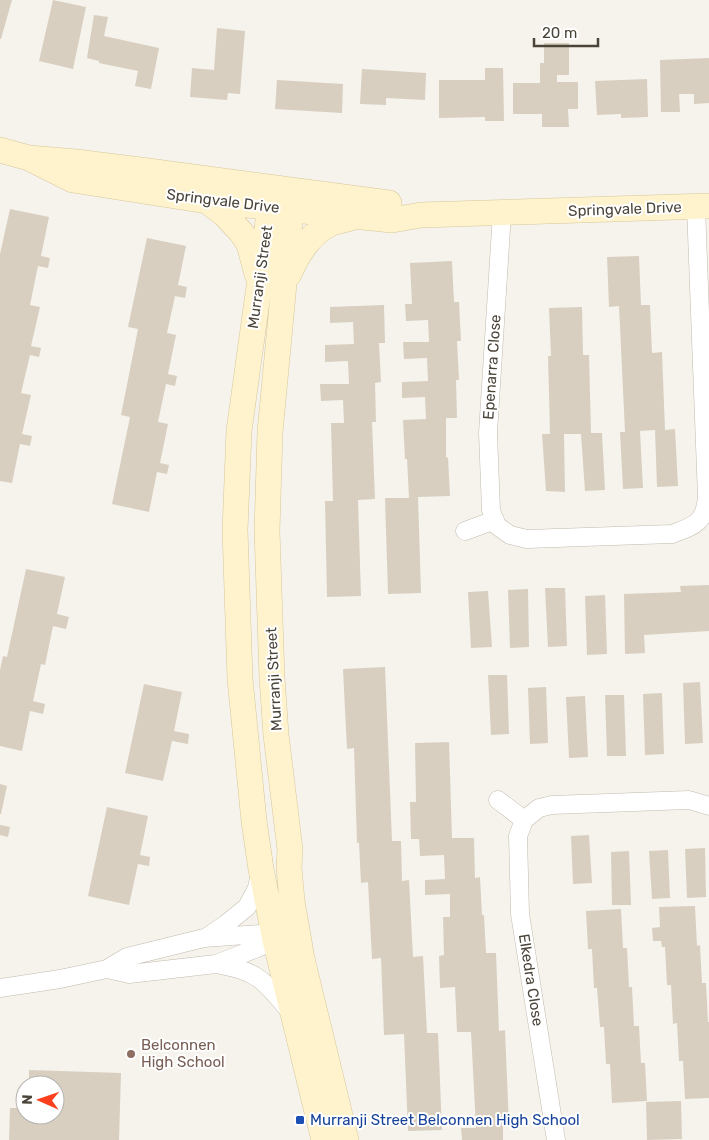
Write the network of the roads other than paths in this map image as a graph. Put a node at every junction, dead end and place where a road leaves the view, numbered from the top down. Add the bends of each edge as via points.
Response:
1 (0, 150) edge
2 (30, 158) junction
3 (207, 201) junction
4 (281, 202) junction
5 (703, 207) edge
6 (502, 212) junction
7 (421, 215) junction
8 (356, 217) junction
9 (259, 284) junction
10 (284, 285) junction
11 (707, 514) edge
12 (494, 520) junction
13 (465, 531) dead end
14 (498, 800) dead end
15 (709, 806) edge
16 (524, 820) junction
17 (261, 870) junction
18 (292, 901) junction
19 (204, 938) junction
20 (275, 940) junction
21 (302, 959) junction
22 (216, 964) junction
23 (107, 969) junction
24 (0, 988) edge
25 (293, 1015) junction
26 (324, 1140) edge
27 (346, 1140) edge
28 (556, 1140) edge

1 - 2 street, Springvale Drive
2 - 3 street, Springvale Drive via 73,180
2 - 4 street, Springvale Drive via 121,168
3 - 4 street, Springvale Drive
3 - 9 street via 224,214 249,244
4 - 7 street, Springvale Drive via 392,204
4 - 8 street, Springvale Drive
4 - 9 street, Murranji Street
4 - 10 street, Murranji Street
5 - 6 street, Springvale Drive
5 - 11 street
6 - 7 street, Springvale Drive
6 - 12 street, Epenarra Close via 488,433
7 - 8 street, Springvale Drive via 392,220
8 - 10 street via 331,224 314,235 294,262
9 - 17 street, Murranji Street via 239,431 235,530 240,679
10 - 18 street, Murranji Street via 270,432 267,531 272,678 290,849
11 - 12 street via 691,527 672,534 527,540 510,535
12 - 13 street
14 - 16 street
15 - 16 street via 690,800 552,805 539,808
16 - 28 street, Elkedra Close via 518,836 520,914
17 - 19 street via 257,888 247,907
17 - 20 street, Murranji Street
18 - 20 street via 287,920
18 - 21 street, Murranji Street
19 - 20 street via 261,934
19 - 23 street via 127,957
20 - 21 street
20 - 22 street
20 - 25 street, Murranji Street
21 - 27 street, Murranji Street
22 - 23 street via 129,974
22 - 25 street via 238,968 258,978
23 - 24 street
25 - 26 street, Murranji Street

